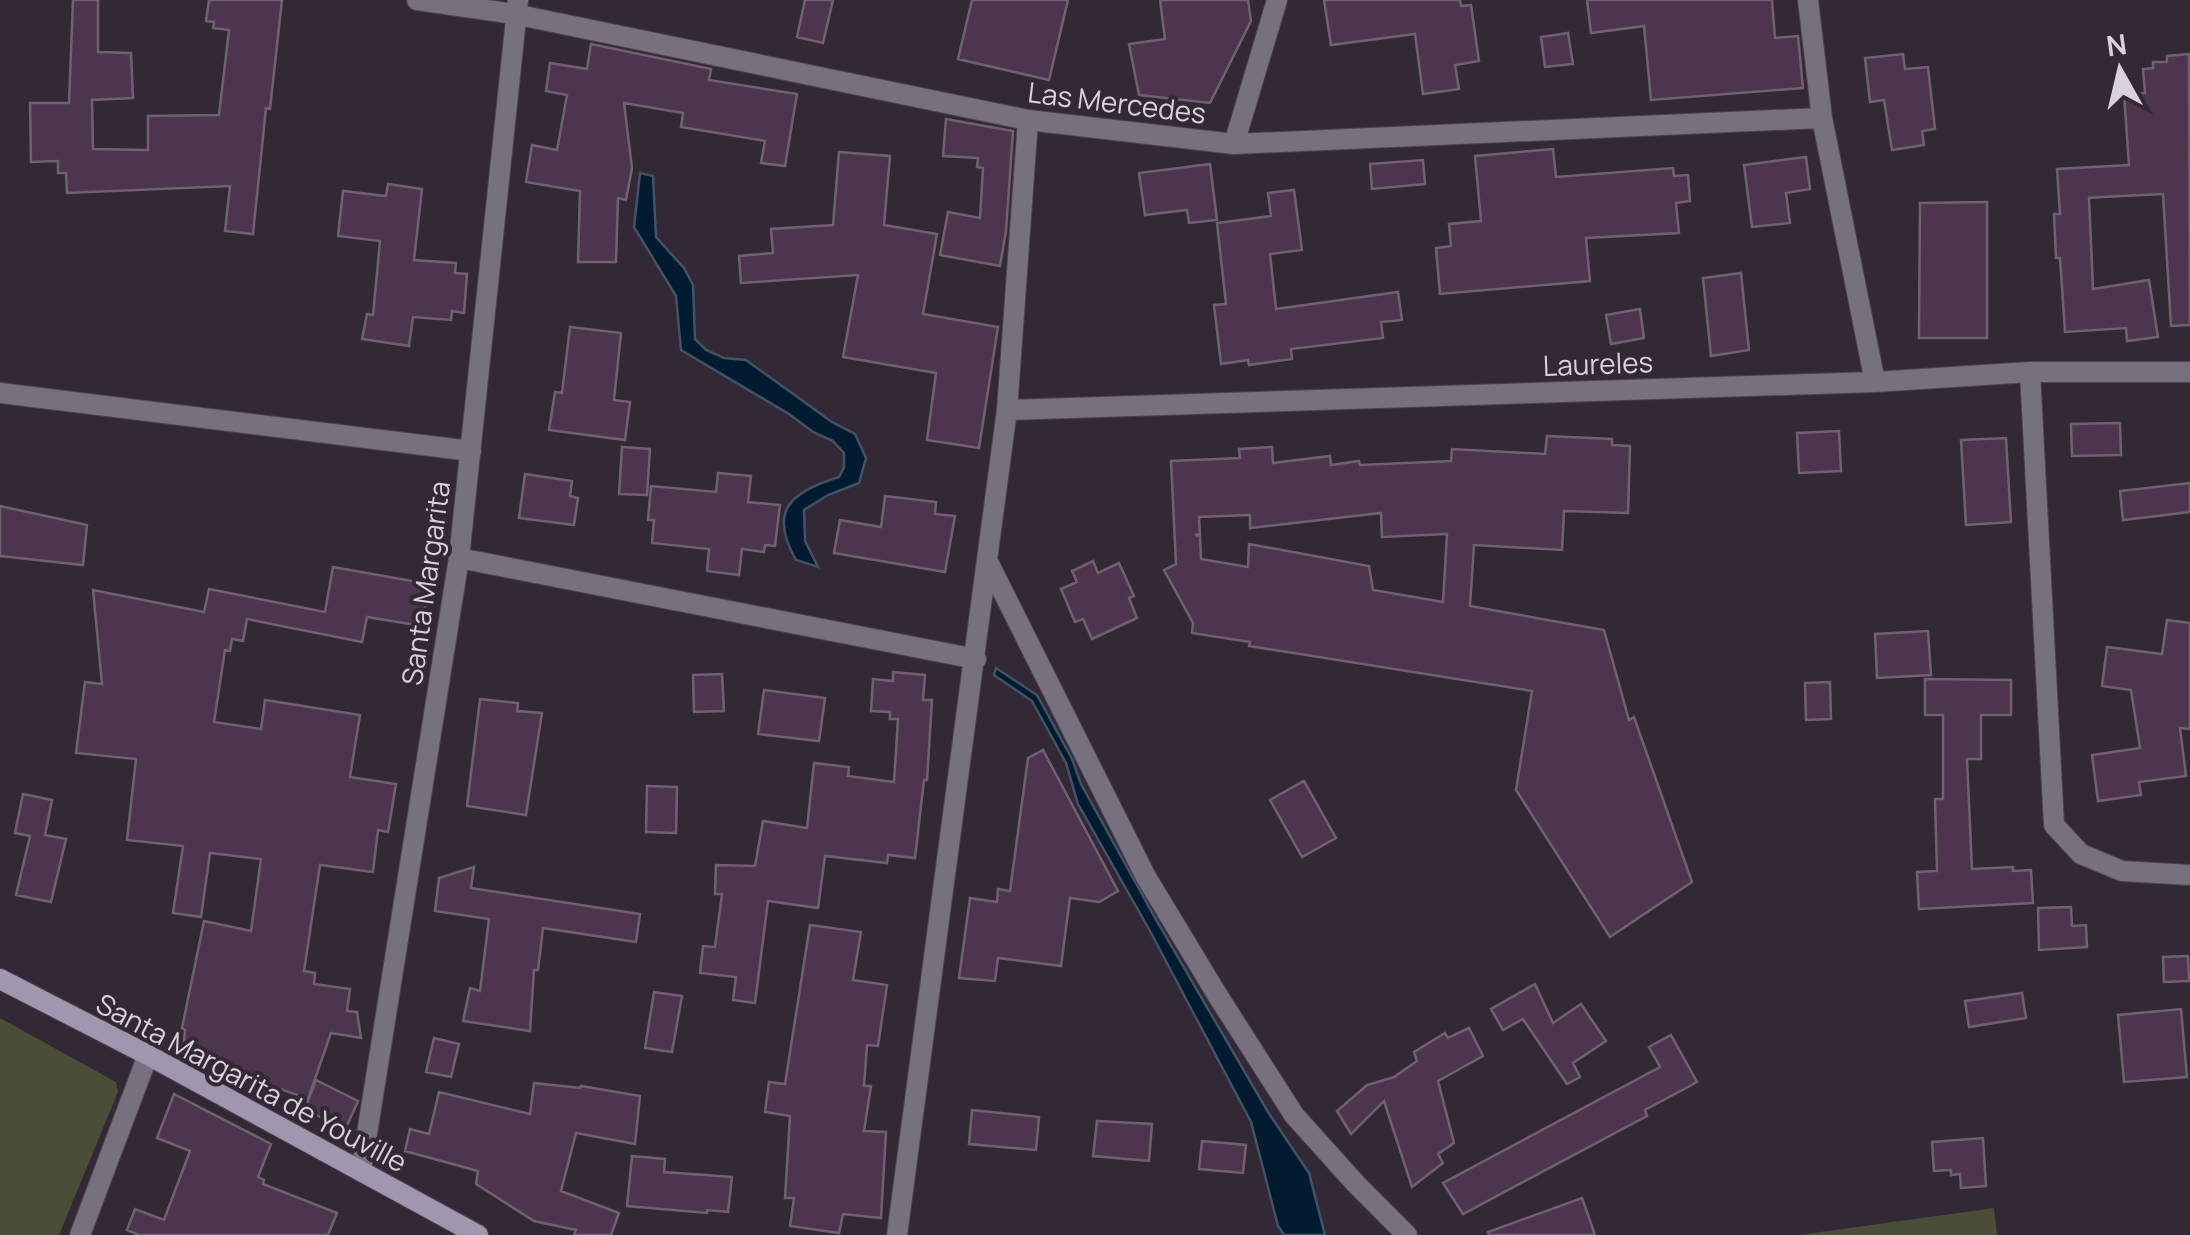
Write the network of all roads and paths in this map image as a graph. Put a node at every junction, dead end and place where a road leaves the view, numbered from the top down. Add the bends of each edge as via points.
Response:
1 (416, 0) edge
2 (1277, 0) edge
3 (1808, 0) edge
4 (516, 7) edge
5 (1822, 118) junction
6 (1028, 120) junction
7 (1234, 144) junction
8 (2030, 372) junction
9 (2190, 372) edge
10 (1875, 382) junction
11 (0, 393) edge
12 (1008, 410) junction
13 (472, 450) junction
14 (459, 558) junction
15 (988, 562) junction
16 (976, 660) junction
17 (2190, 876) edge
18 (0, 979) edge
19 (148, 1055) junction
20 (361, 1171) junction
21 (80, 1235) edge
22 (478, 1235) edge
23 (896, 1235) edge
24 (1407, 1235) edge

1 - 4 street, Las Mercedes
2 - 7 street
3 - 5 street
4 - 6 street, Las Mercedes
4 - 13 street, Santa Margarita
5 - 7 street, Las Mercedes
5 - 10 street
6 - 7 street, Las Mercedes
6 - 12 street
8 - 9 street, Laureles
8 - 10 street, Laureles
8 - 17 street via 2054,825 2082,854 2122,872
10 - 12 street, Laureles
11 - 13 street
12 - 15 street
13 - 14 street, Santa Margarita
14 - 16 street
14 - 20 street, Santa Margarita
15 - 16 street
15 - 24 street via 1146,876 1218,996 1294,1115
16 - 23 street
18 - 19 main road, Santa Margarita de Youville
19 - 20 main road, Santa Margarita de Youville
19 - 21 street
20 - 22 main road, Santa Margarita de Youville

